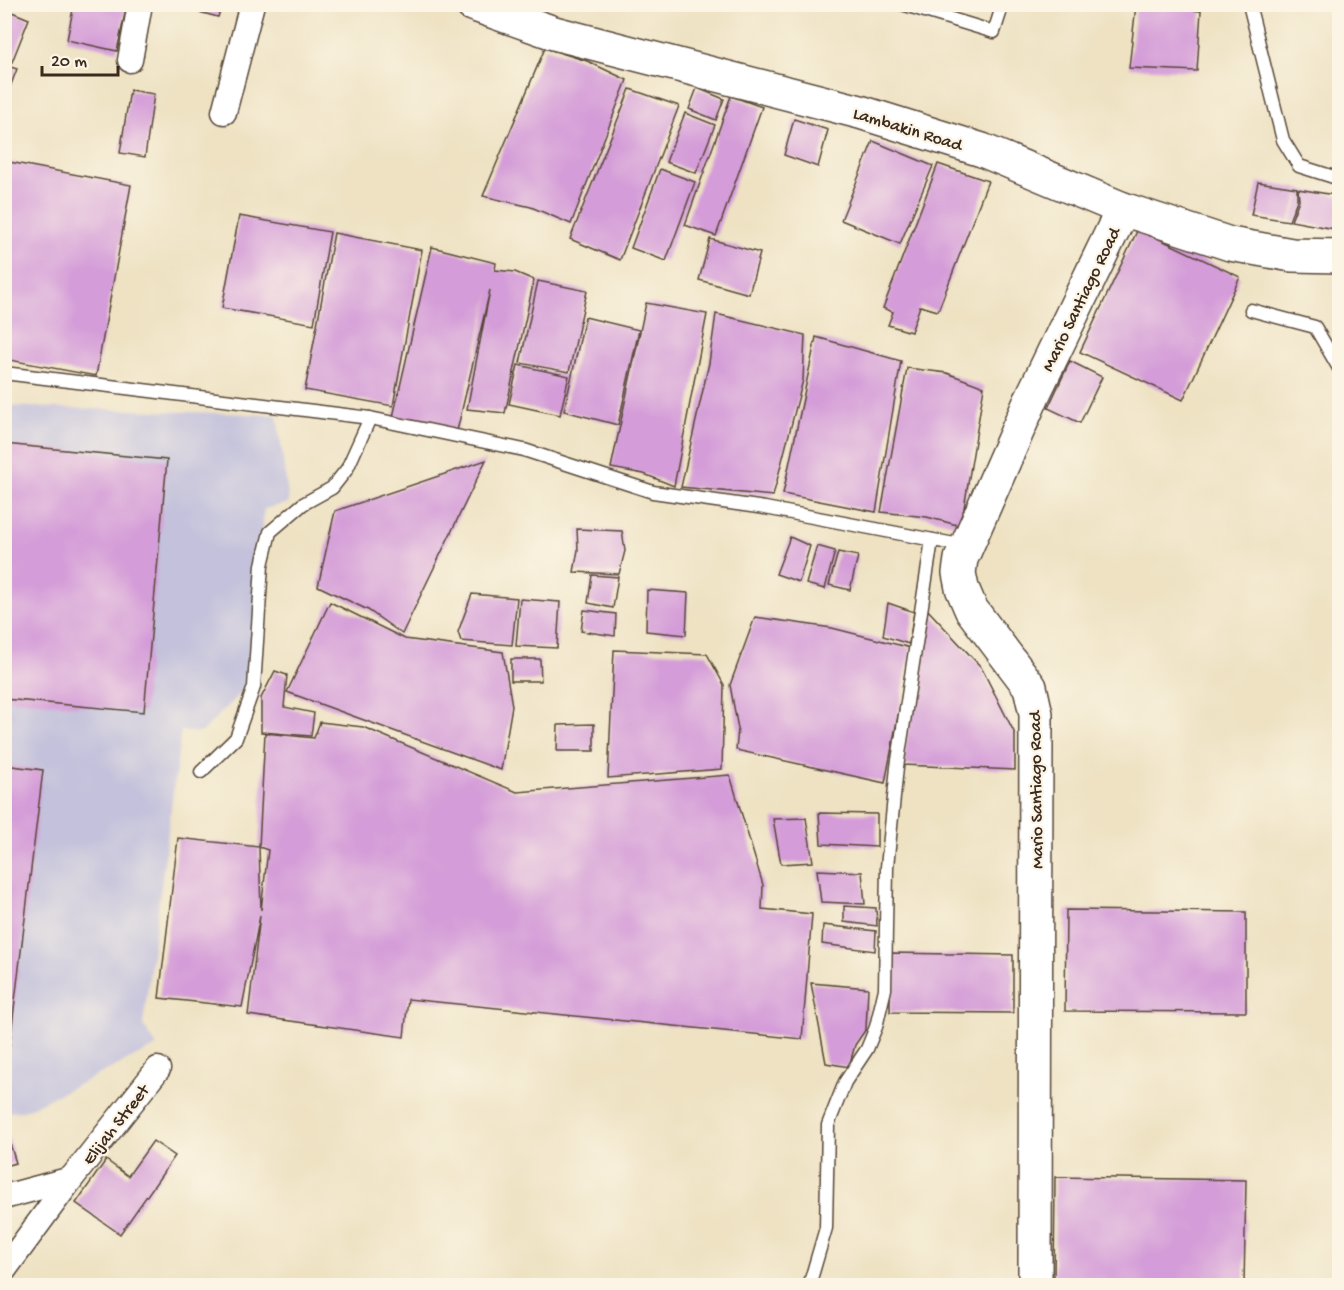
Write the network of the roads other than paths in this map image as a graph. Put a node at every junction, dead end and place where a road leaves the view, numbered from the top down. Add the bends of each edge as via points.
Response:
1 (140, 4) edge
2 (252, 4) edge
3 (472, 4) edge
4 (902, 4) edge
5 (1003, 4) edge
6 (1249, 4) edge
7 (130, 60) dead end
8 (224, 112) dead end
9 (1340, 179) edge
10 (1123, 209) junction
11 (1340, 256) edge
12 (1251, 310) dead end
13 (1340, 370) edge
14 (4, 373) edge
15 (370, 418) junction
16 (932, 540) junction
17 (966, 546) junction
18 (201, 771) dead end
19 (158, 1069) dead end
20 (71, 1179) junction
21 (4, 1197) edge
22 (4, 1270) edge
23 (809, 1286) edge
24 (1035, 1286) edge

1 - 7 street
2 - 8 street
3 - 10 street, Lambakin Road via 554,33 860,112 982,150
4 - 5 lane via 994,33
6 - 9 lane via 1283,140 1299,166
10 - 11 street, Lambakin Road via 1264,252
10 - 17 street, Mario Santiago Road
12 - 13 lane via 1314,327
14 - 15 lane
15 - 16 lane via 524,450 653,492 765,508
15 - 18 lane via 347,470 332,488 303,504 270,532 262,565 254,687 236,738
16 - 17 lane
16 - 23 lane via 897,767 887,867 885,988 867,1049 845,1082 828,1125 826,1228
17 - 24 street, Mario Santiago Road via 959,573 962,588 971,609 1030,687 1036,714
19 - 20 street, Elijah Street
20 - 21 street, Elijah Street
20 - 22 street, Elijah Street

